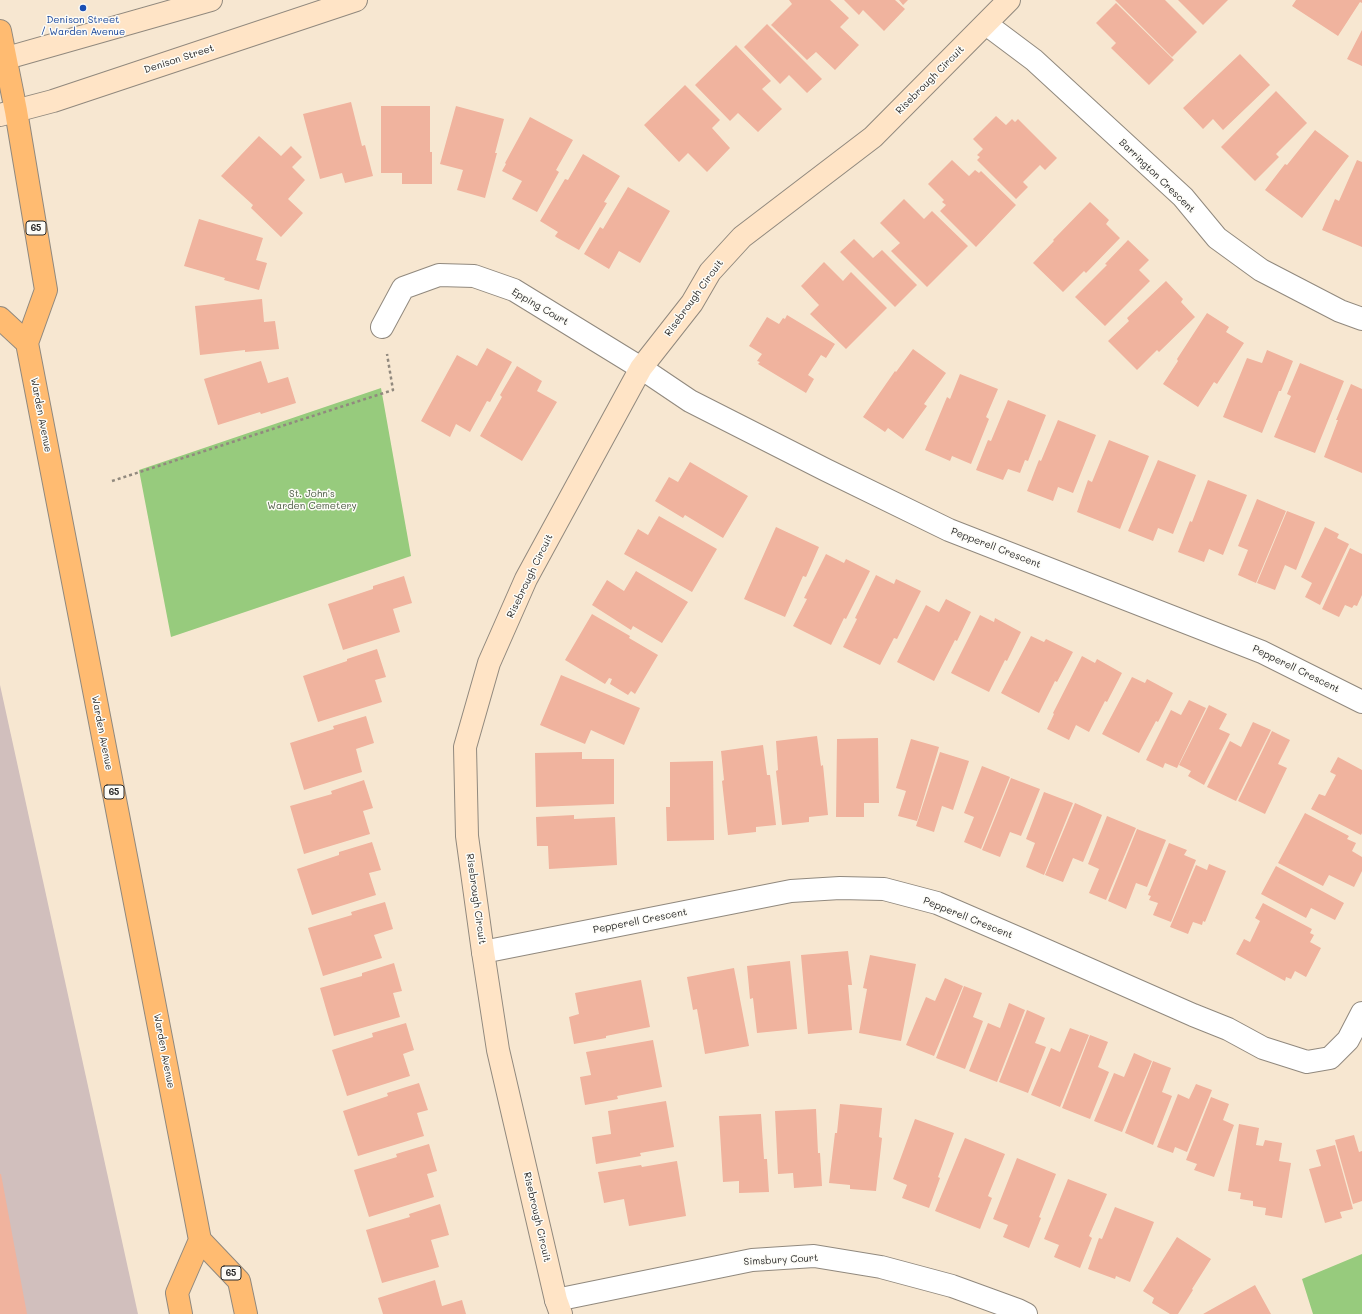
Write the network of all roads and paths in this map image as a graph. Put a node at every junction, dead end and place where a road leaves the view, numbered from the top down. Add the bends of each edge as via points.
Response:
1 (211, 0) edge
2 (356, 0) edge
3 (1009, 0) edge
4 (986, 24) junction
5 (0, 31) edge
6 (2, 60) edge
7 (8, 113) edge
8 (0, 318) edge
9 (1362, 319) edge
10 (382, 327) joint
11 (27, 343) junction
12 (642, 368) junction
13 (112, 482) dead end
14 (1362, 702) edge
15 (483, 952) junction
16 (1362, 1014) edge
17 (200, 1240) junction
18 (558, 1307) edge
19 (181, 1314) edge
20 (246, 1314) edge
21 (1026, 1314) edge

1 - 6 street
2 - 7 street, Denison Street via 53,101
3 - 4 street, Risebrough Circuit
4 - 9 street, Barrington Crescent via 1034,60 1177,192 1217,238 1261,270 1340,311
4 - 12 street, Risebrough Circuit via 873,137 742,237 710,272 692,303
5 - 6 main road, 65
6 - 7 main road, 65
7 - 11 main road, 65 via 46,290
8 - 11 main road
10 - 12 street, Epping Court via 403,288 439,275 474,276 514,290
10 - 13 path via 393,390
11 - 17 main road, Warden Avenue / 65
12 - 14 street, Pepperell Crescent via 690,400 949,530 1262,652
12 - 15 street, Risebrough Circuit via 526,579 489,663 464,747 467,836
15 - 16 street, Pepperell Crescent via 791,891 884,889 937,903 1228,1029 1263,1048 1307,1062 1330,1058 1348,1040
15 - 18 street, Risebrough Circuit via 498,1050
17 - 19 main road via 177,1293
17 - 20 main road, 65 via 239,1281
18 - 21 street, Simsbury Court via 752,1260 814,1256 881,1266 952,1286

